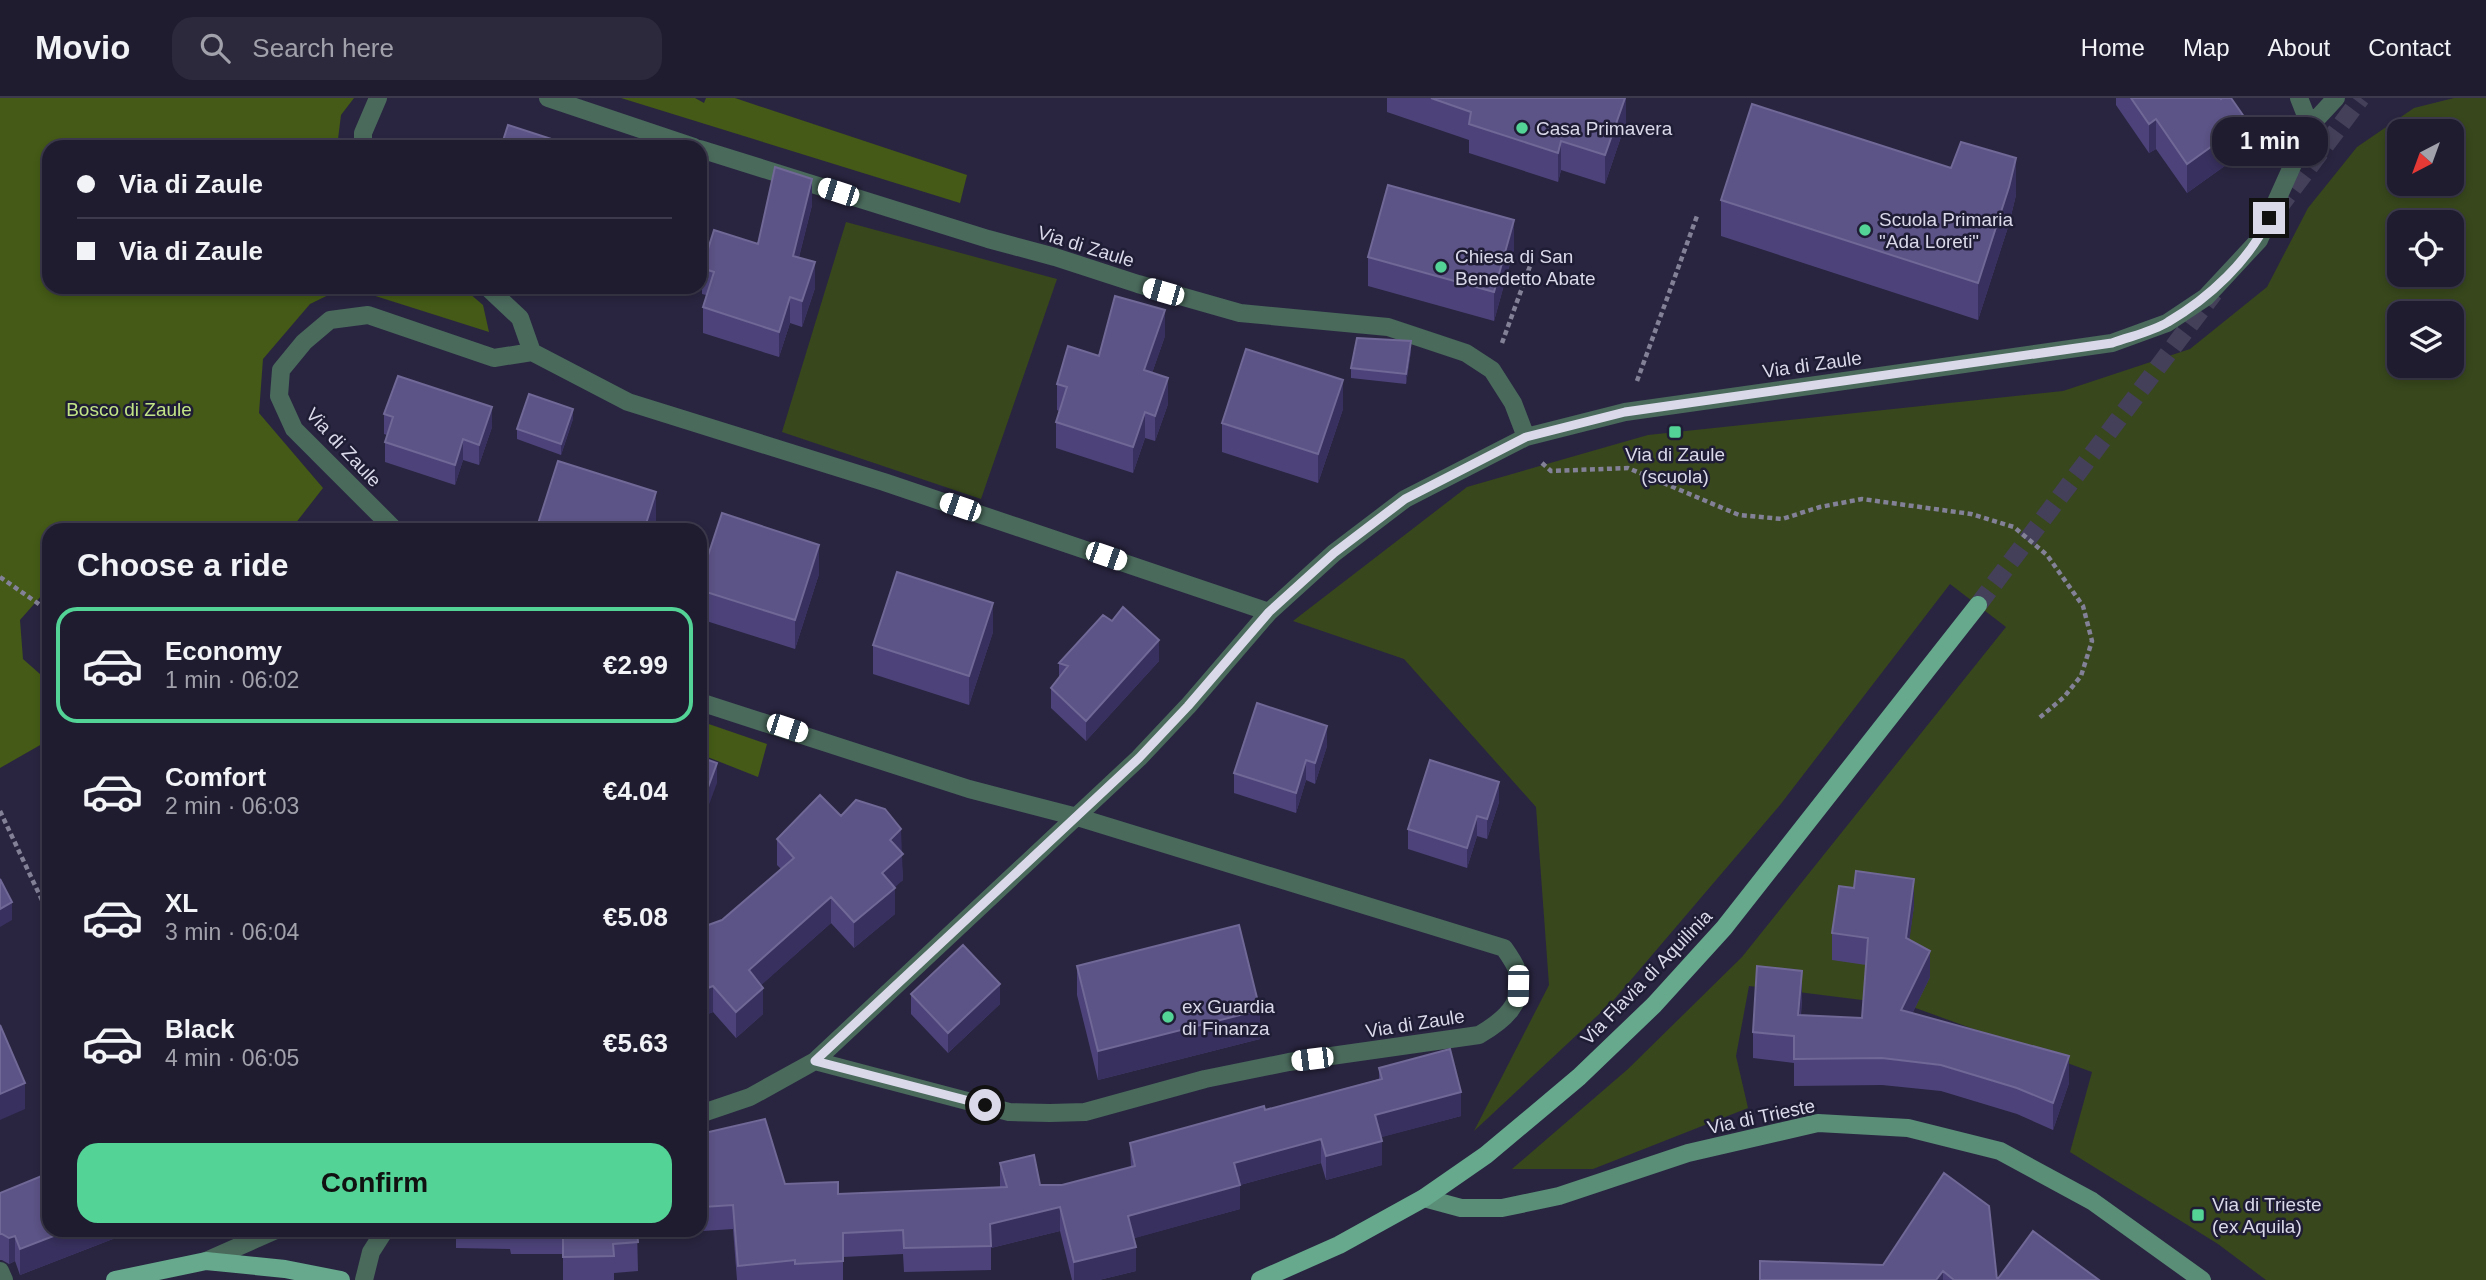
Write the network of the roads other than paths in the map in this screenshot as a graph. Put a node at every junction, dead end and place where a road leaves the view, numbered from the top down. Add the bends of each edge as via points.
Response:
1 (378, 98) edge
2 (548, 98) edge
3 (2299, 98) edge
4 (2336, 98) edge
5 (2310, 126) junction
6 (363, 140) edge
7 (673, 140) edge
8 (707, 151) edge
9 (494, 294) edge
10 (532, 352) junction
11 (1526, 437) junction
12 (388, 523) edge
13 (1978, 605) tunnel mouth
14 (1269, 612) junction
15 (707, 704) edge
16 (1077, 817) junction
17 (815, 1061) junction
18 (707, 1112) edge
19 (1424, 1198) junction
20 (260, 1237) edge
21 (381, 1237) edge
22 (206, 1261) junction
23 (0, 1271) edge
24 (4, 1280) edge
25 (115, 1280) edge
26 (341, 1280) edge
27 (364, 1280) edge
28 (1260, 1280) edge
29 (2202, 1280) edge

1 - 6 street
2 - 7 street
3 - 5 street
4 - 5 street, Via di Zaule
5 - 11 street, Via di Zaule via 2259,240 2206,297 2166,323 2112,343 1625,412
8 - 11 street, Via di Zaule via 1240,313 1388,327 1466,353 1492,370 1513,403
9 - 10 street via 520,318
10 - 12 street, Via di Zaule via 494,358 368,315 330,320 304,342 281,370 279,396 294,429
10 - 14 street via 628,402 897,486
11 - 14 street, Via di Zaule via 1405,499 1334,553
13 - 19 main road, Via Flavia di Aquilinia via 1724,928 1654,1005 1579,1077 1486,1155
14 - 16 street, Via di Zaule via 1188,706
15 - 16 street, Via di Zaule via 969,789
16 - 17 street, Via di Zaule
16 - 17 street, Via di Zaule via 1504,948 1518,972 1518,1000 1501,1023 1479,1035 1289,1062 1085,1112 1009,1112
17 - 18 street, Via di Zaule via 750,1097
19 - 28 main road, Via Flavia di Aquilinia via 1339,1245
19 - 29 street, Via di Trieste via 1461,1208 1530,1204 1688,1153 1818,1123 1908,1128 2000,1151 2092,1201
20 - 22 street
21 - 27 street via 371,1252
22 - 25 main road
22 - 26 main road
23 - 24 street

